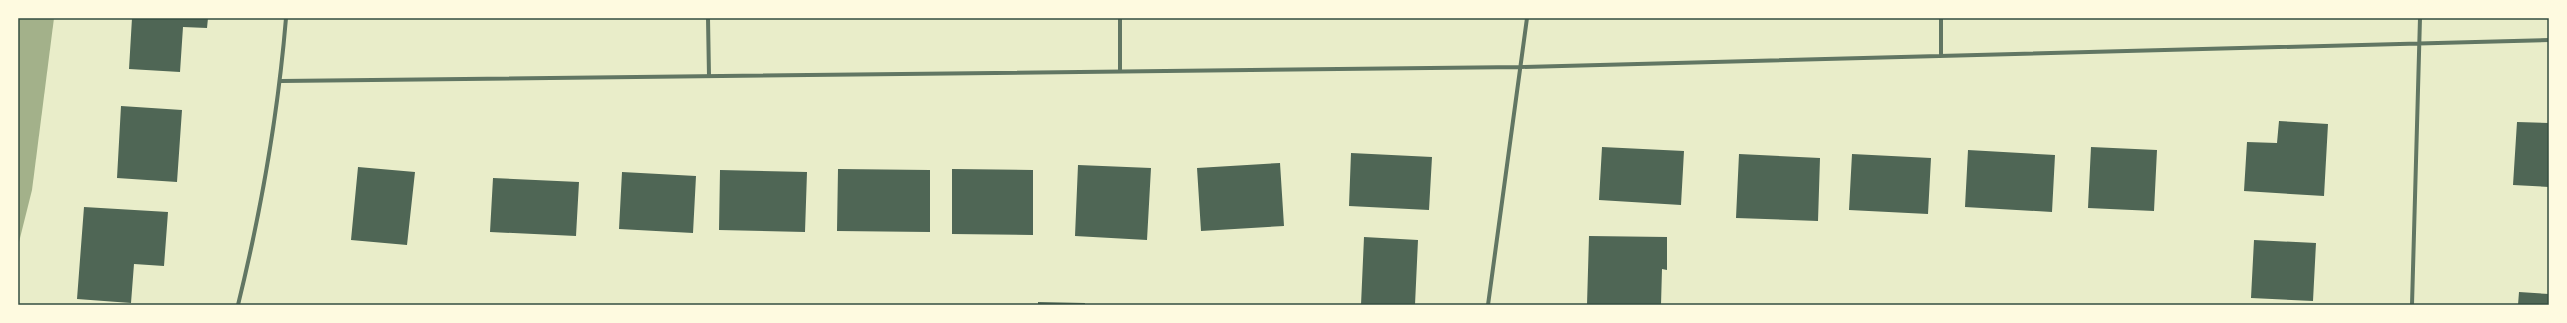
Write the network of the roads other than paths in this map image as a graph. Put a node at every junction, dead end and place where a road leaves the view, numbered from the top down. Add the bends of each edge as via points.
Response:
1 (286, 18) edge
2 (708, 18) edge
3 (1120, 18) edge
4 (1527, 18) edge
5 (1941, 18) edge
6 (2420, 18) edge
7 (2549, 40) edge
8 (2418, 43) junction
9 (1942, 56) junction
10 (1521, 66) junction
11 (1120, 71) junction
12 (709, 76) junction
13 (281, 81) junction
14 (238, 305) edge
15 (1488, 305) edge
16 (2412, 305) edge

1 - 13 street
2 - 12 street
3 - 11 street
4 - 10 street
5 - 9 street
6 - 8 street
7 - 8 street
8 - 9 street
8 - 16 street
9 - 10 street
10 - 11 street
10 - 15 street
11 - 12 street
12 - 13 street
13 - 14 street via 249,259

